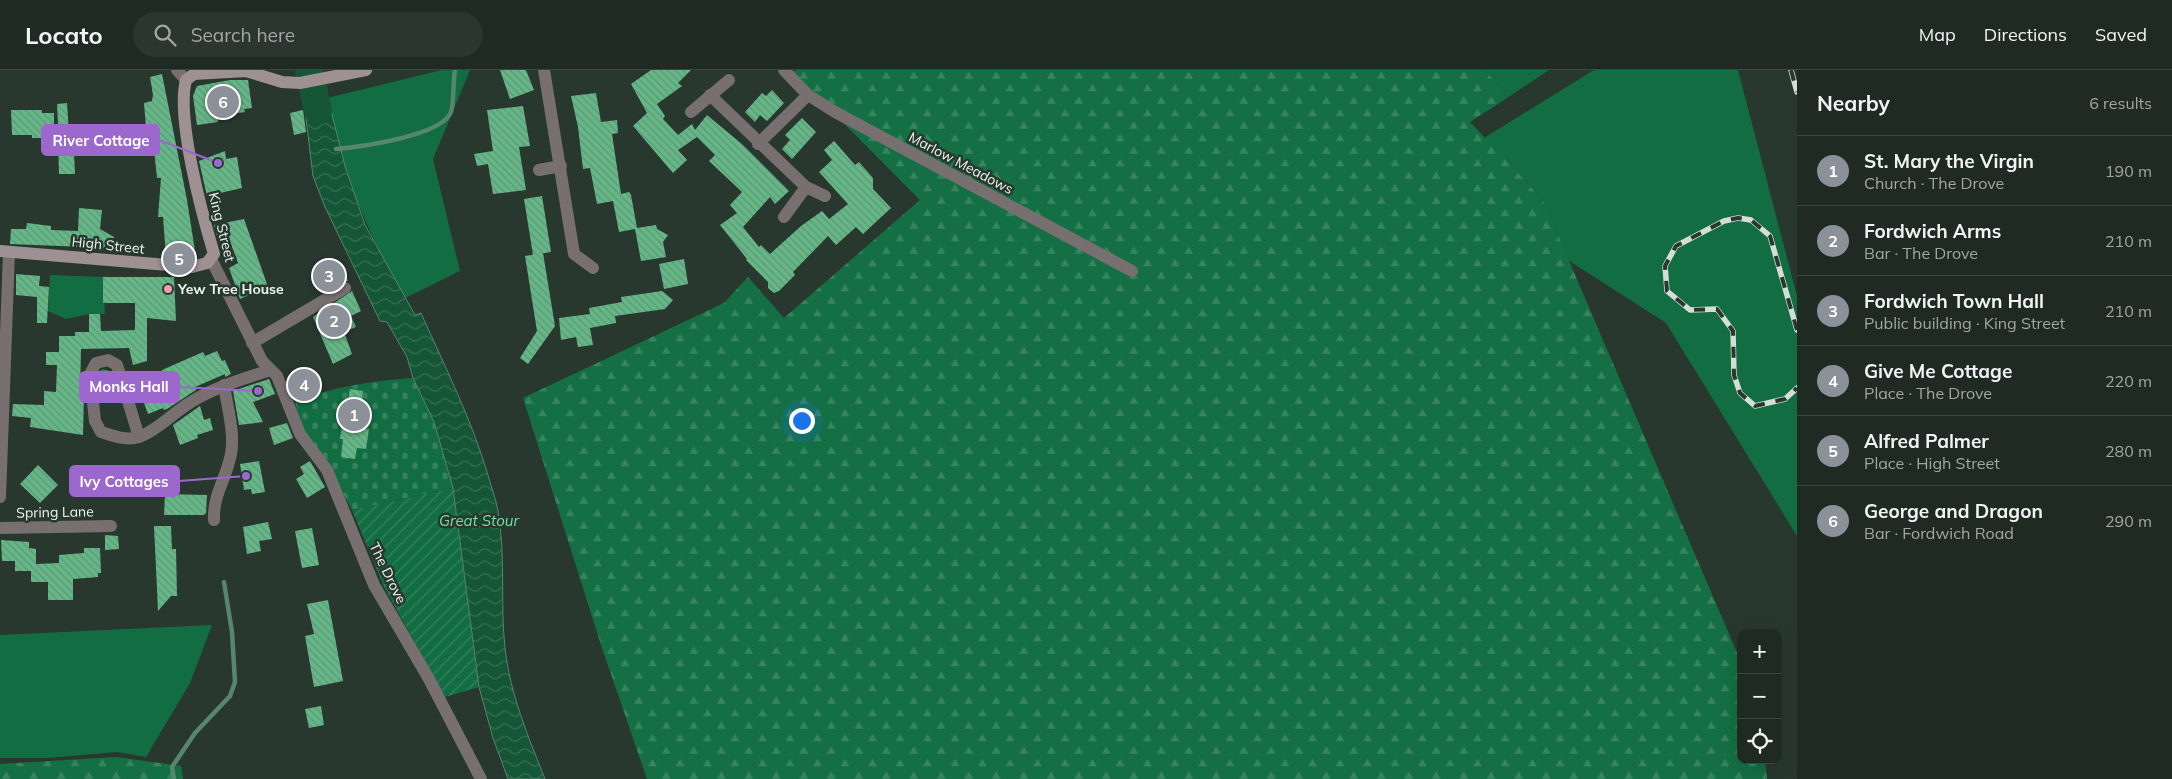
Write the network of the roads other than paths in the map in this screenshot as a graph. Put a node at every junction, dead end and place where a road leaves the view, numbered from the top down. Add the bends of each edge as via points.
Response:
1 (177, 70) edge
2 (366, 70) edge
3 (544, 70) edge
4 (784, 70) edge
5 (186, 80) junction
6 (728, 80) dead end
7 (710, 95) junction
8 (808, 95) junction
9 (691, 112) dead end
10 (758, 144) junction
11 (561, 166) junction
12 (539, 170) dead end
13 (806, 187) junction
14 (825, 196) dead end
15 (784, 217) dead end
16 (4, 252) edge
17 (211, 259) junction
18 (593, 268) dead end
19 (1132, 271) dead end
20 (345, 288) dead end
21 (252, 342) junction
22 (274, 373) junction
23 (224, 385) junction
24 (139, 437) junction
25 (0, 497) edge
26 (214, 520) dead end
27 (111, 526) dead end
28 (0, 528) edge
29 (481, 779) edge

1 - 5 street
2 - 5 street via 300,83 282,82 246,71 194,74
3 - 11 street
4 - 8 street, Marlow Meadows
5 - 17 street, King Street via 183,92 187,131 201,212 214,254
6 - 7 street
7 - 9 street
7 - 10 street
8 - 10 street
8 - 19 street, Marlow Meadows via 834,112
10 - 13 street
11 - 12 street
11 - 18 street via 574,254
13 - 14 street
13 - 15 street
16 - 17 street, High Street via 192,267
16 - 25 street, Spring Lane
17 - 21 street, King Street
20 - 21 street
21 - 22 street, King Street via 262,361
22 - 23 street
22 - 29 street, The Drove via 300,434 327,470 374,585 429,679
23 - 24 street via 190,402
23 - 26 street via 232,448 213,503
24 - 24 street via 121,439 102,432 95,421 90,374 96,364 108,360 117,365
27 - 28 street, Spring Lane

